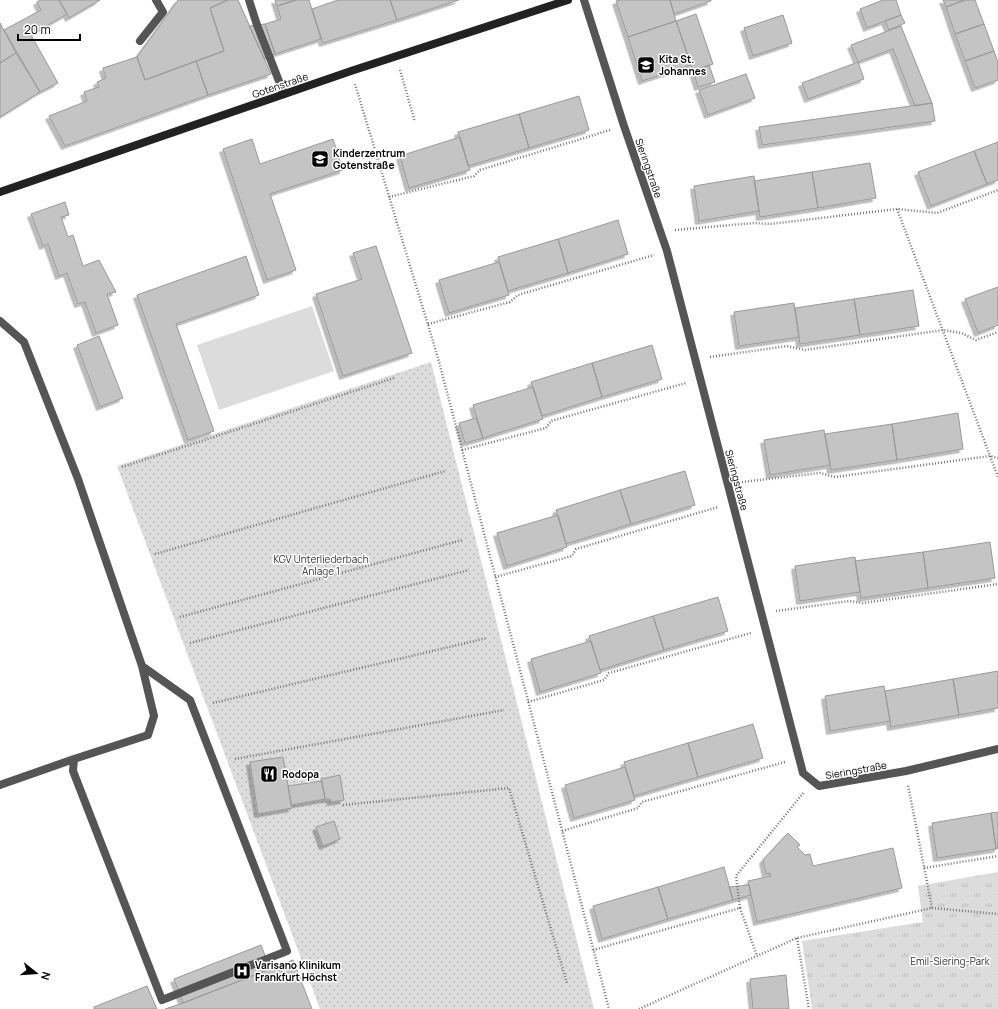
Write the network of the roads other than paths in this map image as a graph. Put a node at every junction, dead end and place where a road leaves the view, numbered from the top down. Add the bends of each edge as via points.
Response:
1 (156, 0) edge
2 (249, 0) edge
3 (565, 0) edge
4 (584, 0) edge
5 (140, 42) dead end
6 (284, 94) junction
7 (0, 192) edge
8 (0, 321) edge
9 (142, 666) junction
10 (998, 749) edge
11 (74, 759) junction
12 (0, 785) edge

1 - 5 street via 163,12
2 - 6 street
3 - 6 main road, Gotenstraße
4 - 10 street, Sieringstraße via 667,251 803,773 819,786 906,771
6 - 7 main road, Gotenstraße
8 - 9 street via 24,342 78,479
9 - 11 street via 154,716 148,735
9 - 11 street via 190,700 287,951 162,1000 73,771
11 - 12 street

